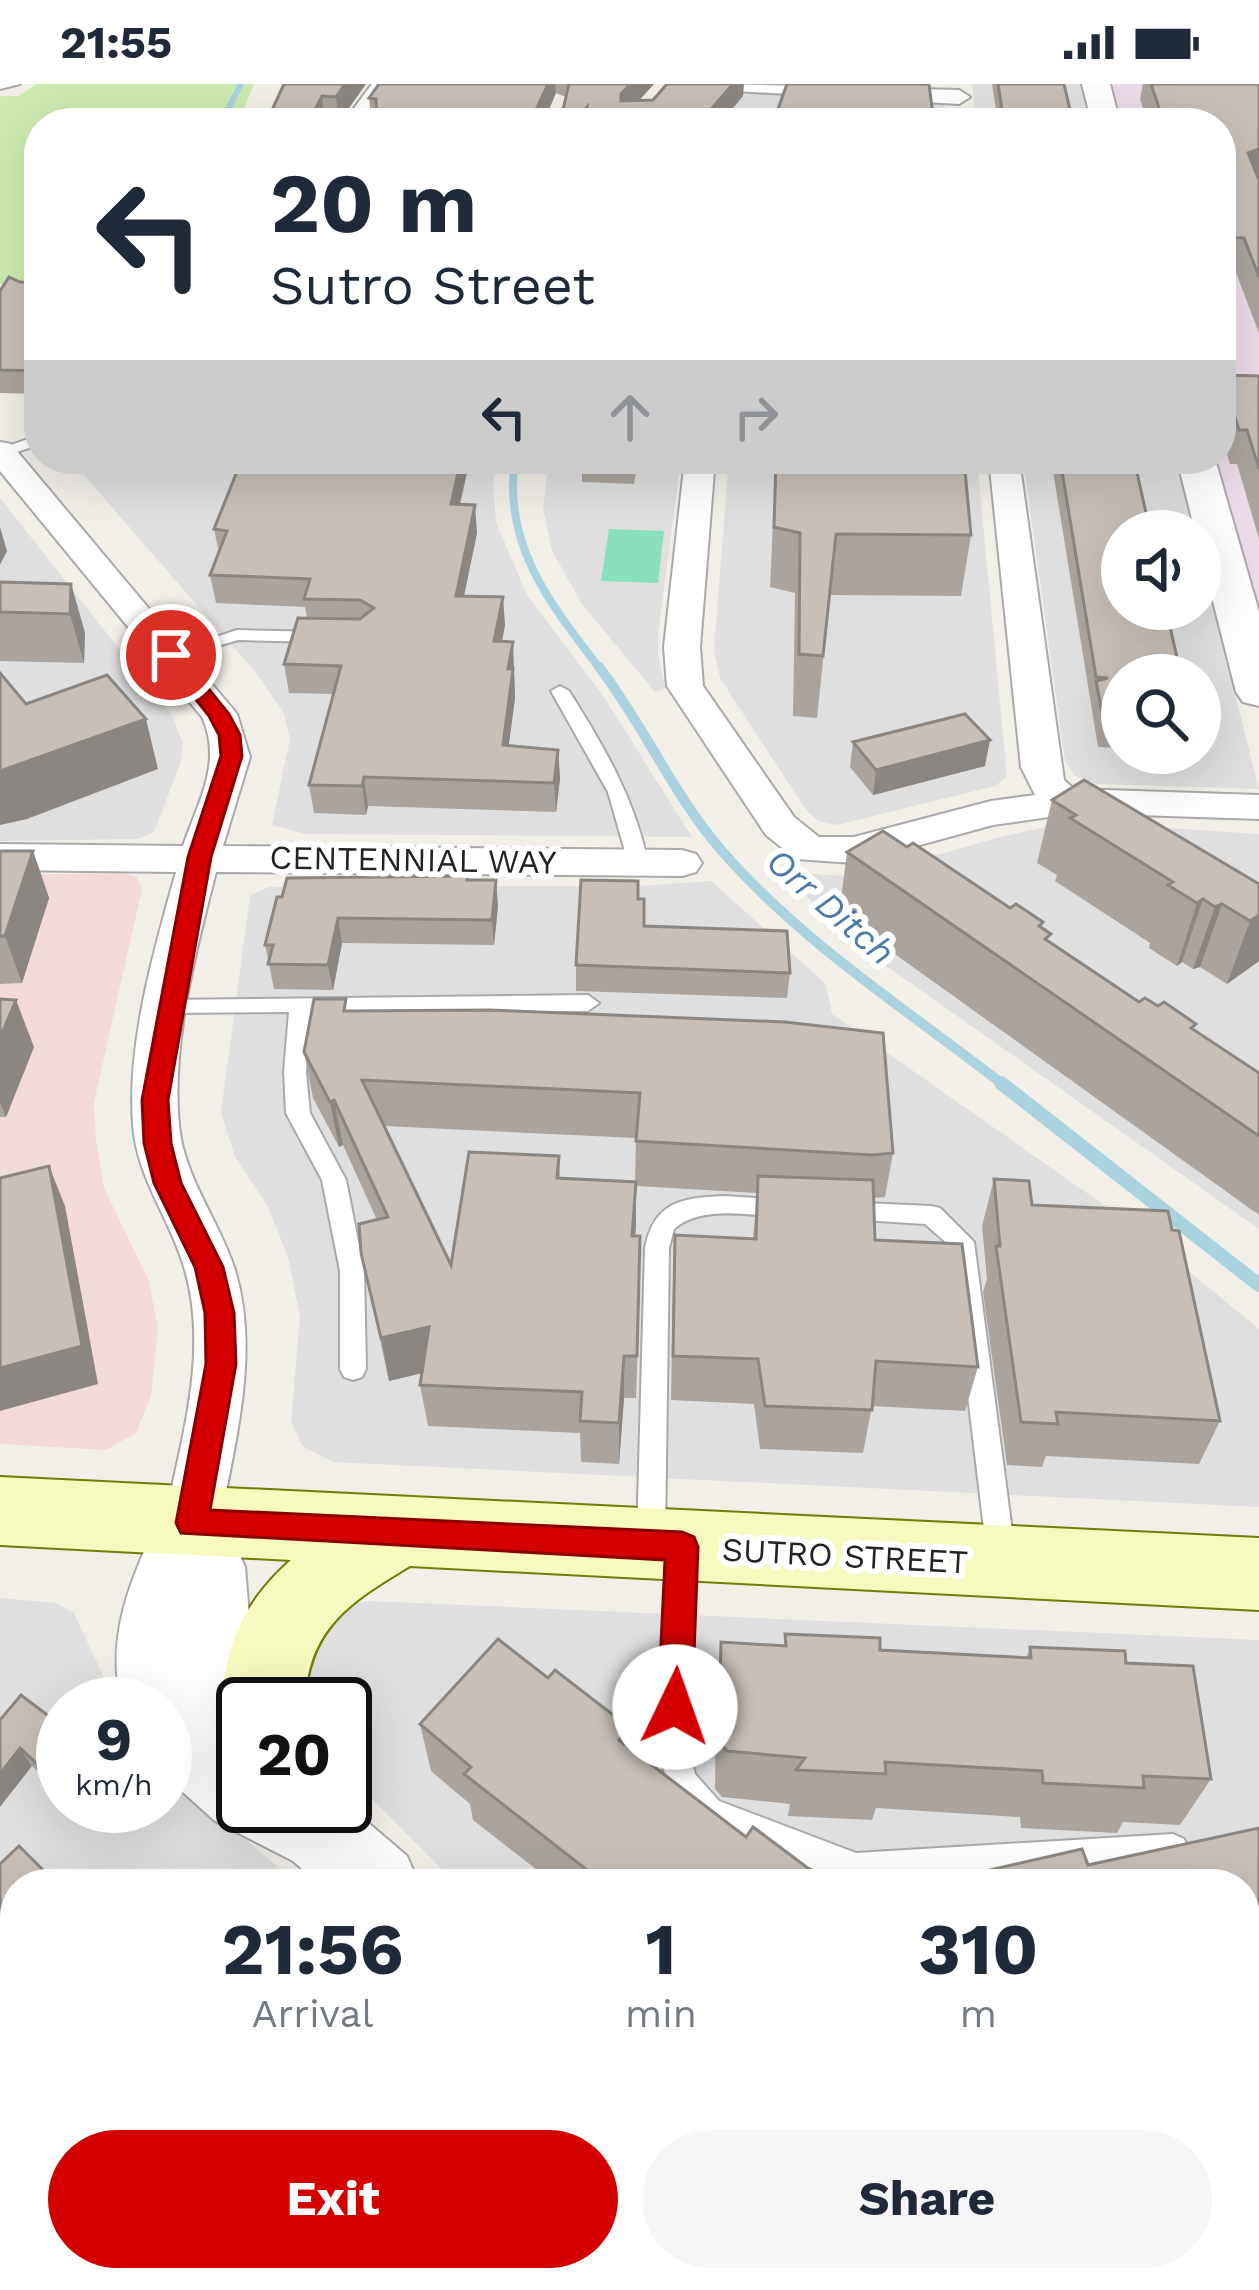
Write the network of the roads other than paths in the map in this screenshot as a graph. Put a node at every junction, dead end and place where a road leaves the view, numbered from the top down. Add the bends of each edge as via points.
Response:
1 (14, 84) edge
2 (735, 84) edge
3 (0, 86) edge
4 (958, 91) edge
5 (34, 474) edge
6 (699, 474) edge
7 (1006, 474) edge
8 (1200, 474) edge
9 (343, 638) edge
10 (171, 655) junction
11 (560, 691) dead end
12 (1259, 692) edge
13 (1064, 802) junction
14 (1259, 807) edge
15 (0, 857) edge
16 (200, 857) junction
17 (638, 862) junction
18 (682, 863) dead end
19 (588, 1003) dead end
20 (301, 1004) junction
21 (170, 1005) junction
22 (353, 1369) dead end
23 (0, 1511) edge
24 (192, 1523) junction
25 (397, 1533) junction
26 (667, 1546) junction
27 (1002, 1562) junction
28 (1259, 1574) edge
29 (153, 1677) edge
30 (226, 1677) edge
31 (265, 1677) edge
32 (192, 1750) edge
33 (216, 1770) edge
34 (319, 1833) edge
35 (1200, 1845) edge
36 (361, 1869) edge

1 - 3 lane
2 - 4 street
5 - 10 street
6 - 13 street via 685,686 781,826 810,850 854,850
7 - 13 street via 1040,767
8 - 12 street
9 - 10 lane via 237,635
10 - 16 street via 229,735 232,756
11 - 17 lane via 614,776
13 - 14 street
15 - 16 street, CENTENNIAL WAY
16 - 17 street, CENTENNIAL WAY
16 - 21 street
17 - 18 street, CENTENNIAL WAY
19 - 20 lane
20 - 21 lane
20 - 22 lane via 298,1113 334,1180 352,1270
21 - 24 street via 155,1100 157,1143 220,1313 221,1364
23 - 24 main road, SUTRO STREET
24 - 25 main road, SUTRO STREET
24 - 29 street via 154,1615
24 - 30 street via 209,1568 216,1658
25 - 26 main road, SUTRO STREET
25 - 31 main road via 301,1598 275,1635
26 - 27 main road, SUTRO STREET
26 - 27 lane via 657,1248 663,1224 676,1211 699,1207 866,1211 931,1215 962,1242
26 - 35 lane via 673,1747 681,1783 708,1813 856,1868
27 - 28 main road, SUTRO STREET
32 - 33 street
34 - 36 street

